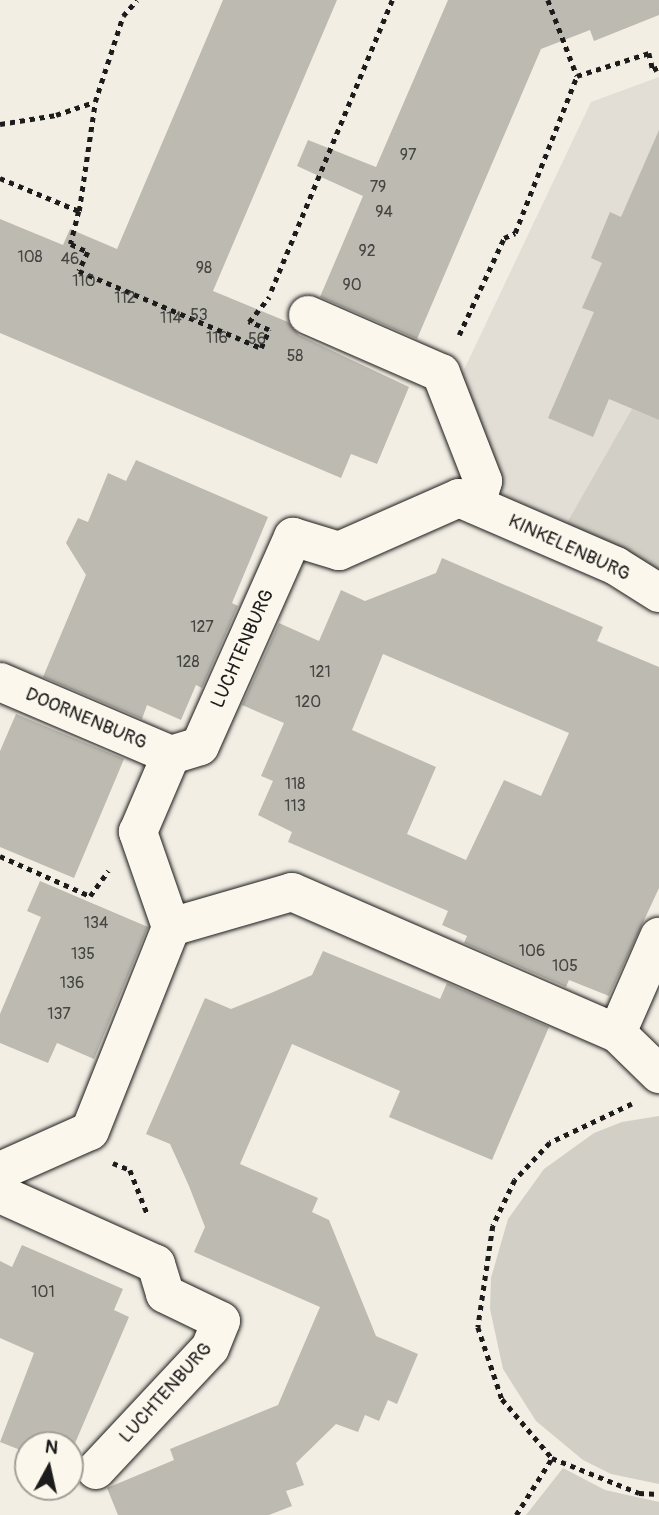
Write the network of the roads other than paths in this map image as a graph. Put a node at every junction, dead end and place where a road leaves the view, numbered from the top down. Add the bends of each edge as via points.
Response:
1 (308, 315) road end
2 (476, 505) junction
3 (659, 593) edge
4 (0, 682) edge
5 (172, 755) junction
6 (171, 927) junction
7 (659, 937) edge
8 (617, 1033) junction
9 (651, 1085) edge
10 (0, 1171) edge
11 (0, 1194) edge
12 (96, 1470) dead end

1 - 2 street via 441,373 483,481
2 - 3 street, KINKELENBURG via 616,566
2 - 5 street, LUCHTENBURG via 458,498 339,551 293,537 200,746
4 - 5 street, DOORNENBURG
5 - 6 street via 138,832
6 - 8 street via 292,892
6 - 10 street via 90,1131
7 - 8 street
8 - 9 street
11 - 12 street, LUCHTENBURG via 156,1264 165,1294 221,1321 211,1348

